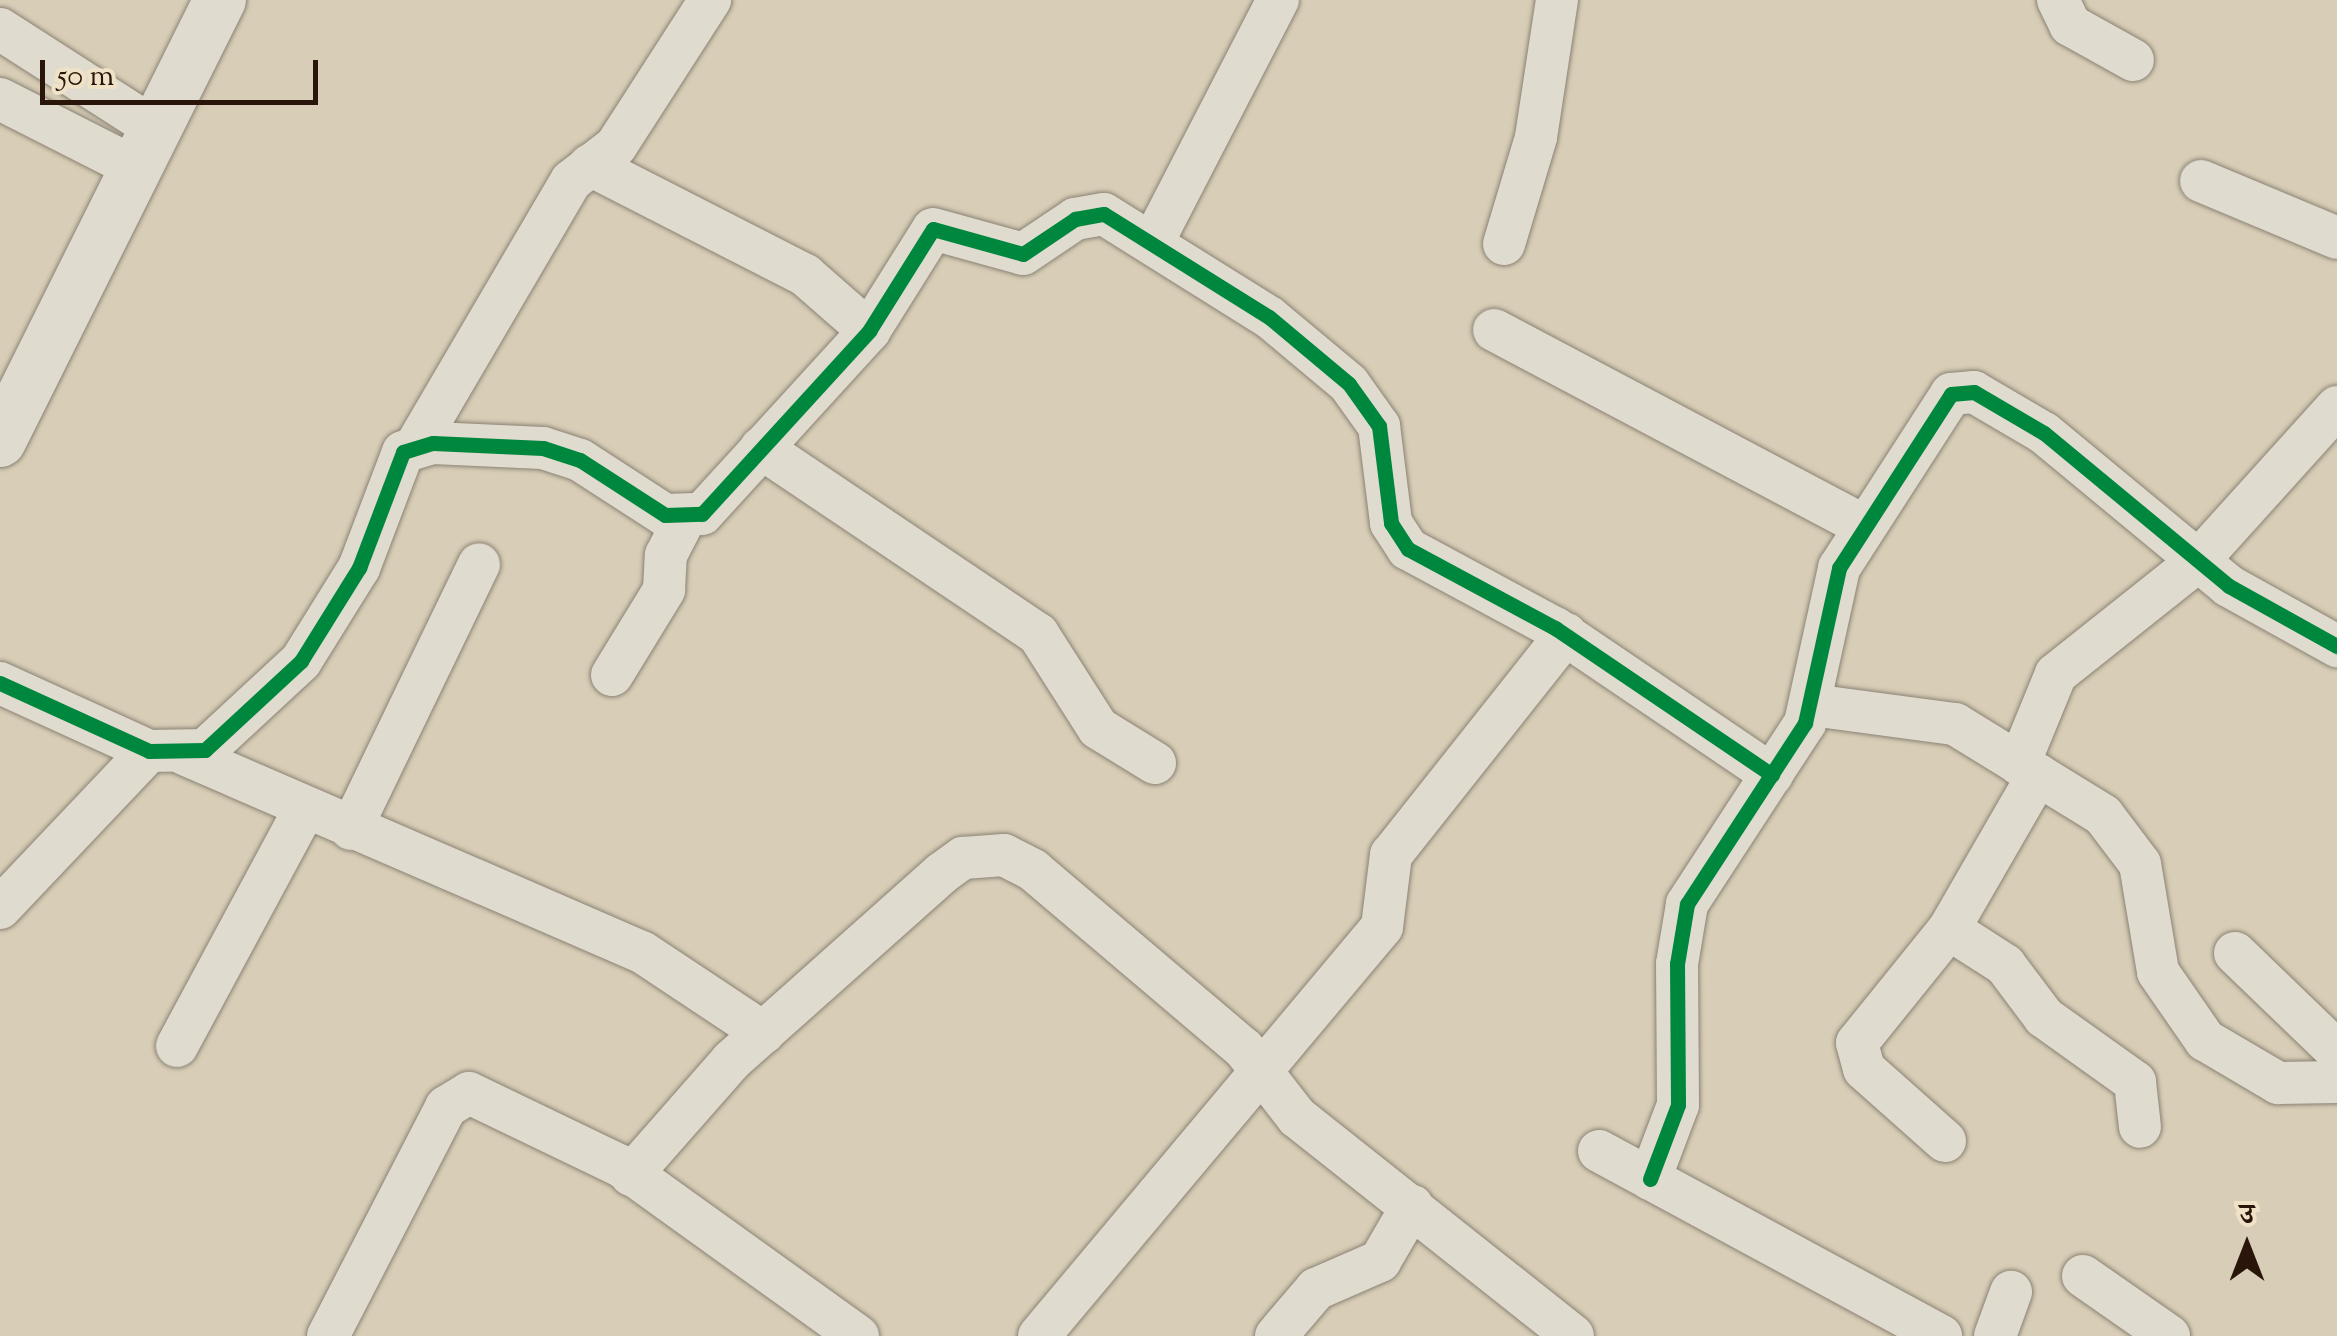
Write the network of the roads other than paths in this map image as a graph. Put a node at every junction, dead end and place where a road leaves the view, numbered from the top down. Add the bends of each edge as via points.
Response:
1 (220, 0) edge
2 (710, 0) edge
3 (1278, 0) edge
4 (1557, 0) edge
5 (2058, 0) edge
6 (0, 29) edge
7 (2133, 60) dead end
8 (0, 99) edge
9 (146, 148) junction
10 (590, 165) junction
11 (2201, 181) dead end
12 (2337, 238) edge
13 (1154, 240) junction
14 (1504, 244) dead end
15 (1494, 330) dead end
16 (869, 331) junction
17 (2337, 407) edge
18 (0, 441) edge
19 (415, 447) junction
20 (761, 448) junction
21 (685, 518) junction
22 (1864, 526) junction
23 (2197, 562) junction
24 (479, 564) dead end
25 (1566, 634) junction
26 (2337, 646) edge
27 (612, 675) dead end
28 (0, 683) edge
29 (1812, 705) junction
30 (167, 752) junction
31 (1155, 762) dead end
32 (2029, 770) junction
33 (1772, 775) junction
34 (304, 808) junction
35 (352, 829) junction
36 (0, 908) edge
37 (1948, 929) junction
38 (2234, 953) dead end
39 (764, 1033) junction
40 (177, 1046) dead end
41 (2337, 1051) edge
42 (1258, 1069) junction
43 (2337, 1082) edge
44 (2140, 1127) dead end
45 (1945, 1141) dead end
46 (1600, 1151) dead end
47 (631, 1175) junction
48 (1650, 1179) junction
49 (1412, 1206) junction
50 (2082, 1276) dead end
51 (2011, 1292) dead end
52 (853, 1335) edge
53 (328, 1336) edge
54 (1039, 1336) edge
55 (1276, 1336) edge
56 (1573, 1336) edge
57 (1941, 1336) edge
58 (1995, 1336) edge
59 (2169, 1336) edge

1 - 9 street
2 - 10 street via 626,134
3 - 13 street
4 - 14 street via 1536,136
5 - 7 street via 2070,26
6 - 9 street
8 - 9 street
9 - 18 street
10 - 16 street via 805,274
10 - 19 street via 571,181
11 - 12 street
13 - 16 street via 1104,214 1075,219 1023,254 933,228
13 - 25 street via 1269,317 1370,408 1398,540
15 - 22 street
16 - 20 street
17 - 23 street
19 - 21 street via 563,453
19 - 30 street via 396,461 358,568 301,661 226,738
20 - 21 street via 714,503
20 - 31 street via 1038,634 1098,728
21 - 27 street via 666,555 664,590
22 - 23 street via 1932,412 1964,390 2062,445
22 - 29 street via 1832,588
23 - 26 street
23 - 32 street via 2056,674
24 - 35 street
25 - 33 street
25 - 42 street via 1391,854 1382,927
28 - 30 street
29 - 32 street via 1955,724
29 - 33 street
30 - 34 street
30 - 36 street
32 - 37 street
32 - 43 street via 2127,836 2158,972 2204,1040 2278,1083
33 - 48 street via 1680,921 1678,1105
34 - 35 street
34 - 40 street
35 - 39 street via 642,952
37 - 44 street via 2005,965 2044,1016 2128,1076
37 - 45 street via 1856,1052
38 - 41 street
39 - 42 street via 942,873 963,858 1004,855 1034,870
39 - 47 street
42 - 49 street via 1296,1117
42 - 54 street
46 - 48 street
47 - 52 street
47 - 53 street via 480,1094 458,1096
48 - 57 street
49 - 55 street via 1380,1261 1316,1288
49 - 56 street via 1475,1250 1515,1299
50 - 59 street
51 - 58 street

